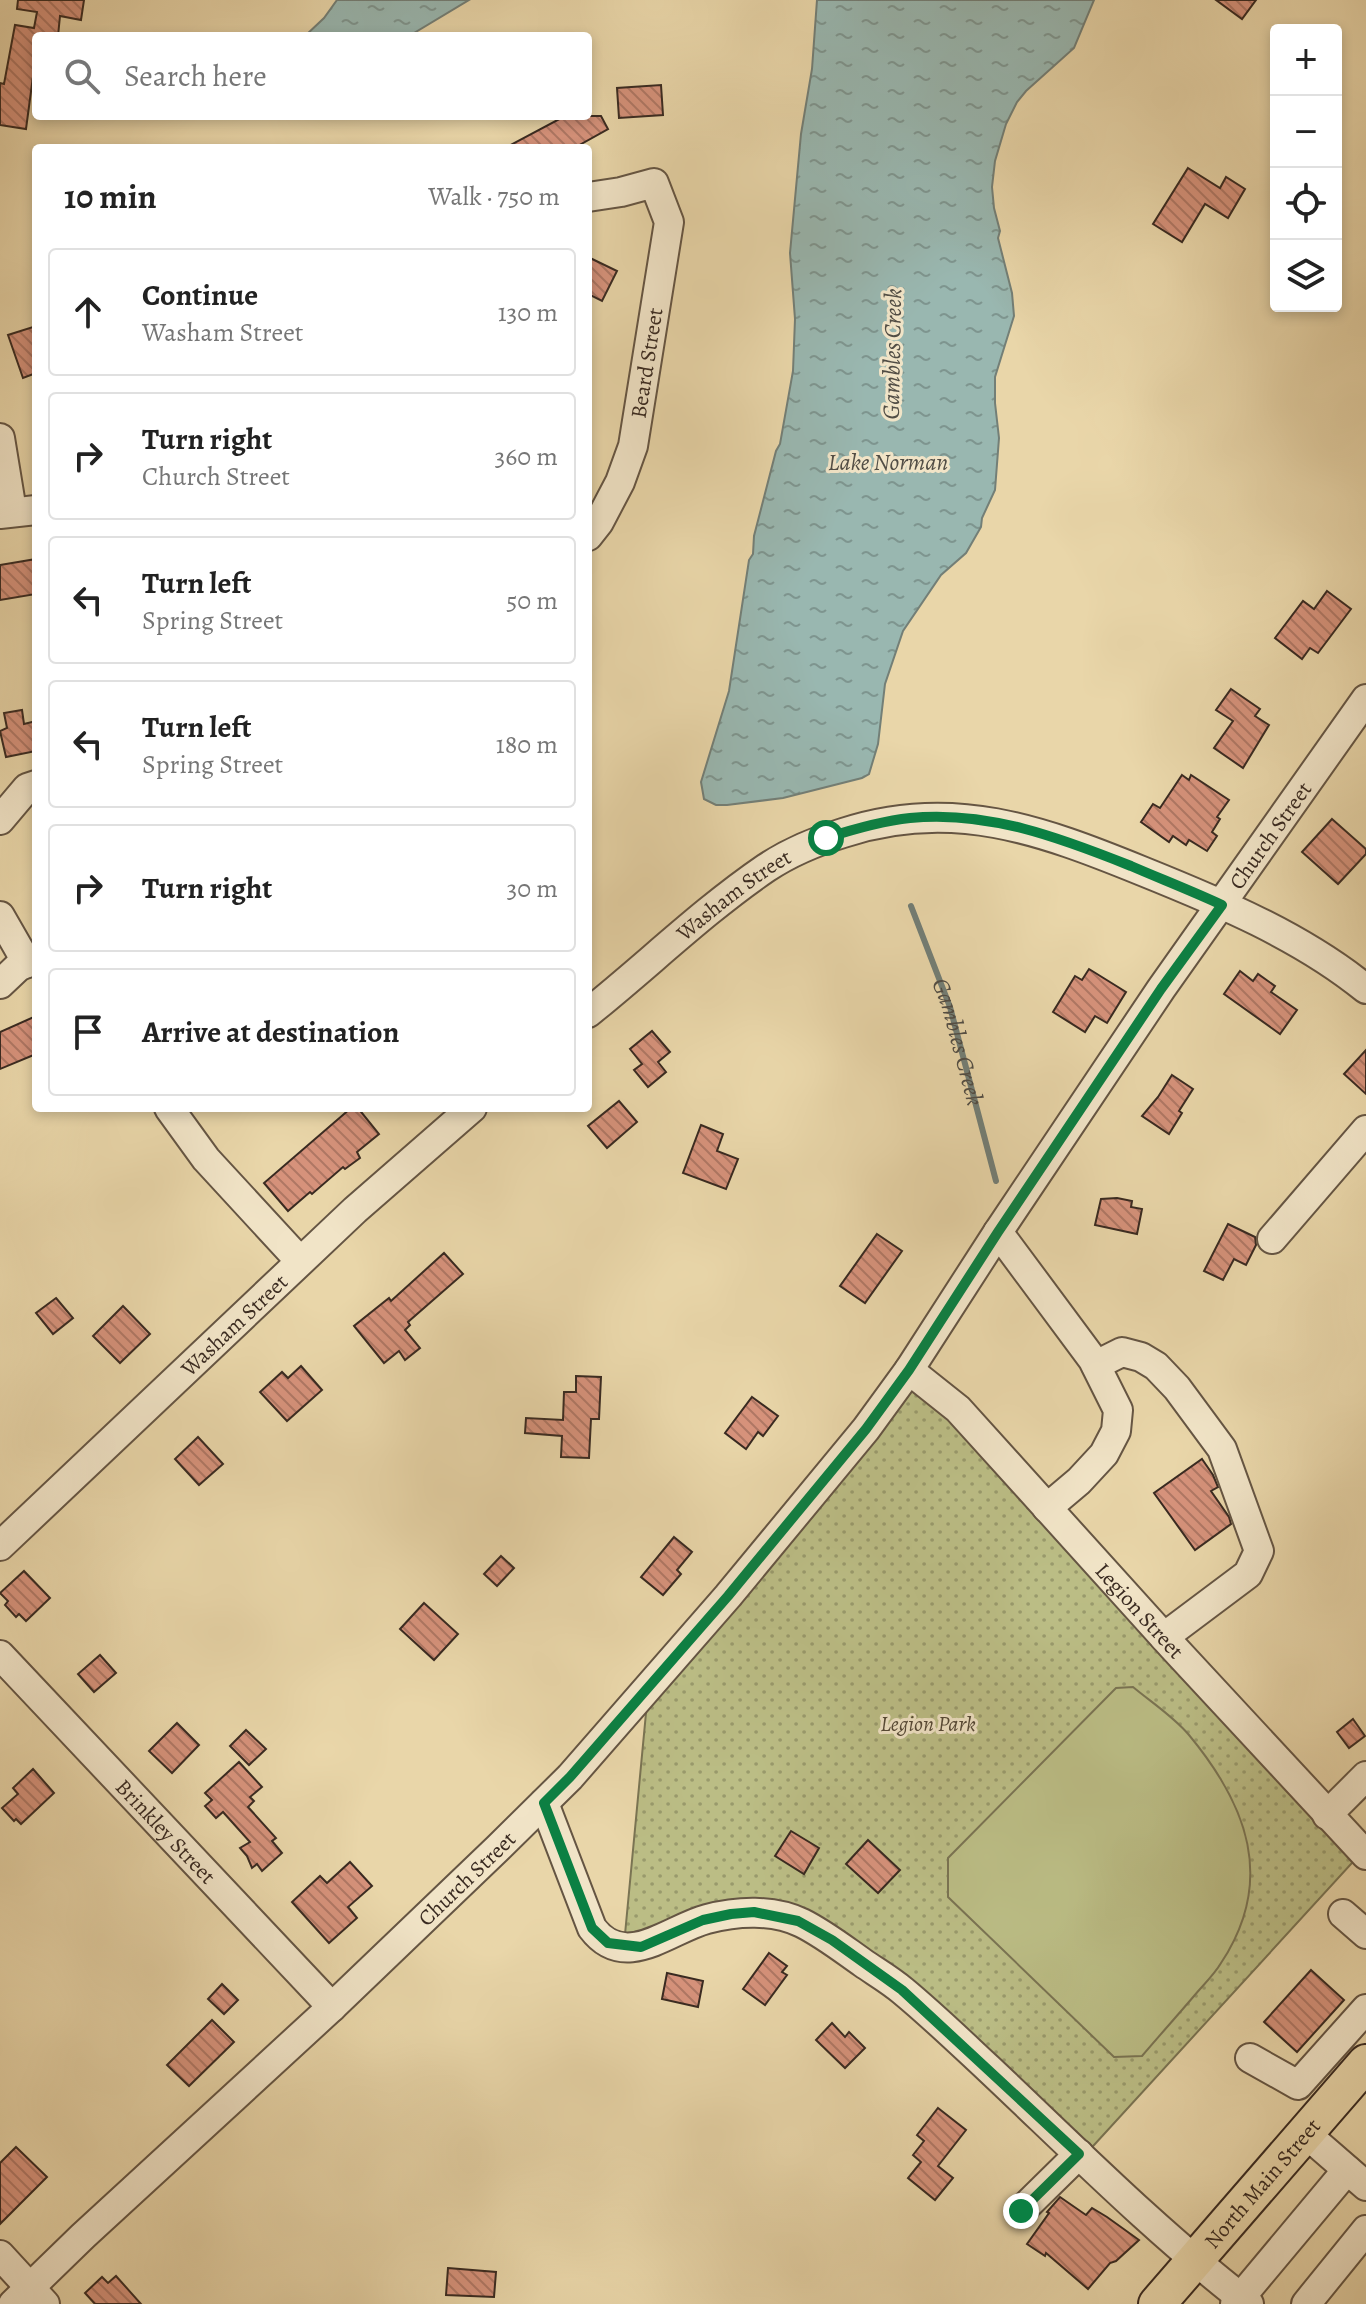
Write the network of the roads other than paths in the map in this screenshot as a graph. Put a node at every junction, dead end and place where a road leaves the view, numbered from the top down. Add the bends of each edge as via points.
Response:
1 (592, 196) edge
2 (0, 438) edge
3 (16, 512) edge
4 (592, 531) edge
5 (1366, 699) edge
6 (32, 786) edge
7 (0, 820) edge
8 (1222, 905) junction
9 (0, 916) edge
10 (31, 961) edge
11 (0, 984) edge
12 (1366, 989) edge
13 (592, 1010) edge
14 (172, 1112) edge
15 (467, 1112) edge
16 (1366, 1130) edge
17 (998, 1232) junction
18 (1272, 1239) dead end
19 (300, 1261) junction
20 (1096, 1365) junction
21 (909, 1370) junction
22 (1047, 1508) junction
23 (0, 1546) edge
24 (1164, 1637) junction
25 (0, 1655) edge
26 (1366, 1776) edge
27 (544, 1803) junction
28 (1327, 1815) junction
29 (1366, 1855) edge
30 (1343, 1914) dead end
31 (1366, 1934) edge
32 (332, 2007) junction
33 (1366, 2009) edge
34 (1250, 2058) dead end
35 (1366, 2063) edge
36 (1298, 2085) junction
37 (1317, 2120) junction
38 (1079, 2154) junction
39 (1356, 2178) edge
40 (1021, 2211) dead end
41 (1366, 2230) edge
42 (0, 2255) edge
43 (1194, 2262) junction
44 (30, 2299) edge
45 (1241, 2302) edge
46 (1157, 2304) edge
47 (1306, 2304) edge

1 - 4 street, Beard Street via 654,183 669,222 633,446
2 - 3 street
5 - 8 street, Church Street
6 - 7 street
8 - 12 street, Washam Street via 1330,962
8 - 13 street, Washam Street via 1047,835 974,819 886,821 826,838 768,867
8 - 17 street, Church Street
9 - 10 street
10 - 11 street
14 - 19 street via 206,1159
15 - 19 street, Washam Street
16 - 18 street
17 - 20 street
17 - 21 street, Church Street
19 - 23 street, Washam Street
20 - 22 street via 1118,1410 1116,1431 1104,1454
20 - 24 street via 1122,1352 1141,1357 1177,1388 1222,1449 1259,1551 1248,1574
21 - 22 street, Legion Street via 958,1409
21 - 27 street, Church Street via 728,1596
22 - 24 street, Legion Street
24 - 28 street, Legion Street
25 - 32 street, Brinkley Street
26 - 28 street
27 - 32 street, Church Street
27 - 38 street via 592,1928 608,1943 641,1947 703,1920 731,1914 754,1912 798,1921 902,1990
28 - 29 street, Legion Street
30 - 31 street
32 - 44 street, Church Street via 83,2236
33 - 36 street
34 - 36 street
35 - 37 main road, North Main Street
36 - 37 street
37 - 39 street
37 - 43 main road, North Main Street
38 - 40 street
38 - 43 street
39 - 45 street
41 - 47 street
42 - 44 street
43 - 45 street
43 - 46 main road, North Main Street

